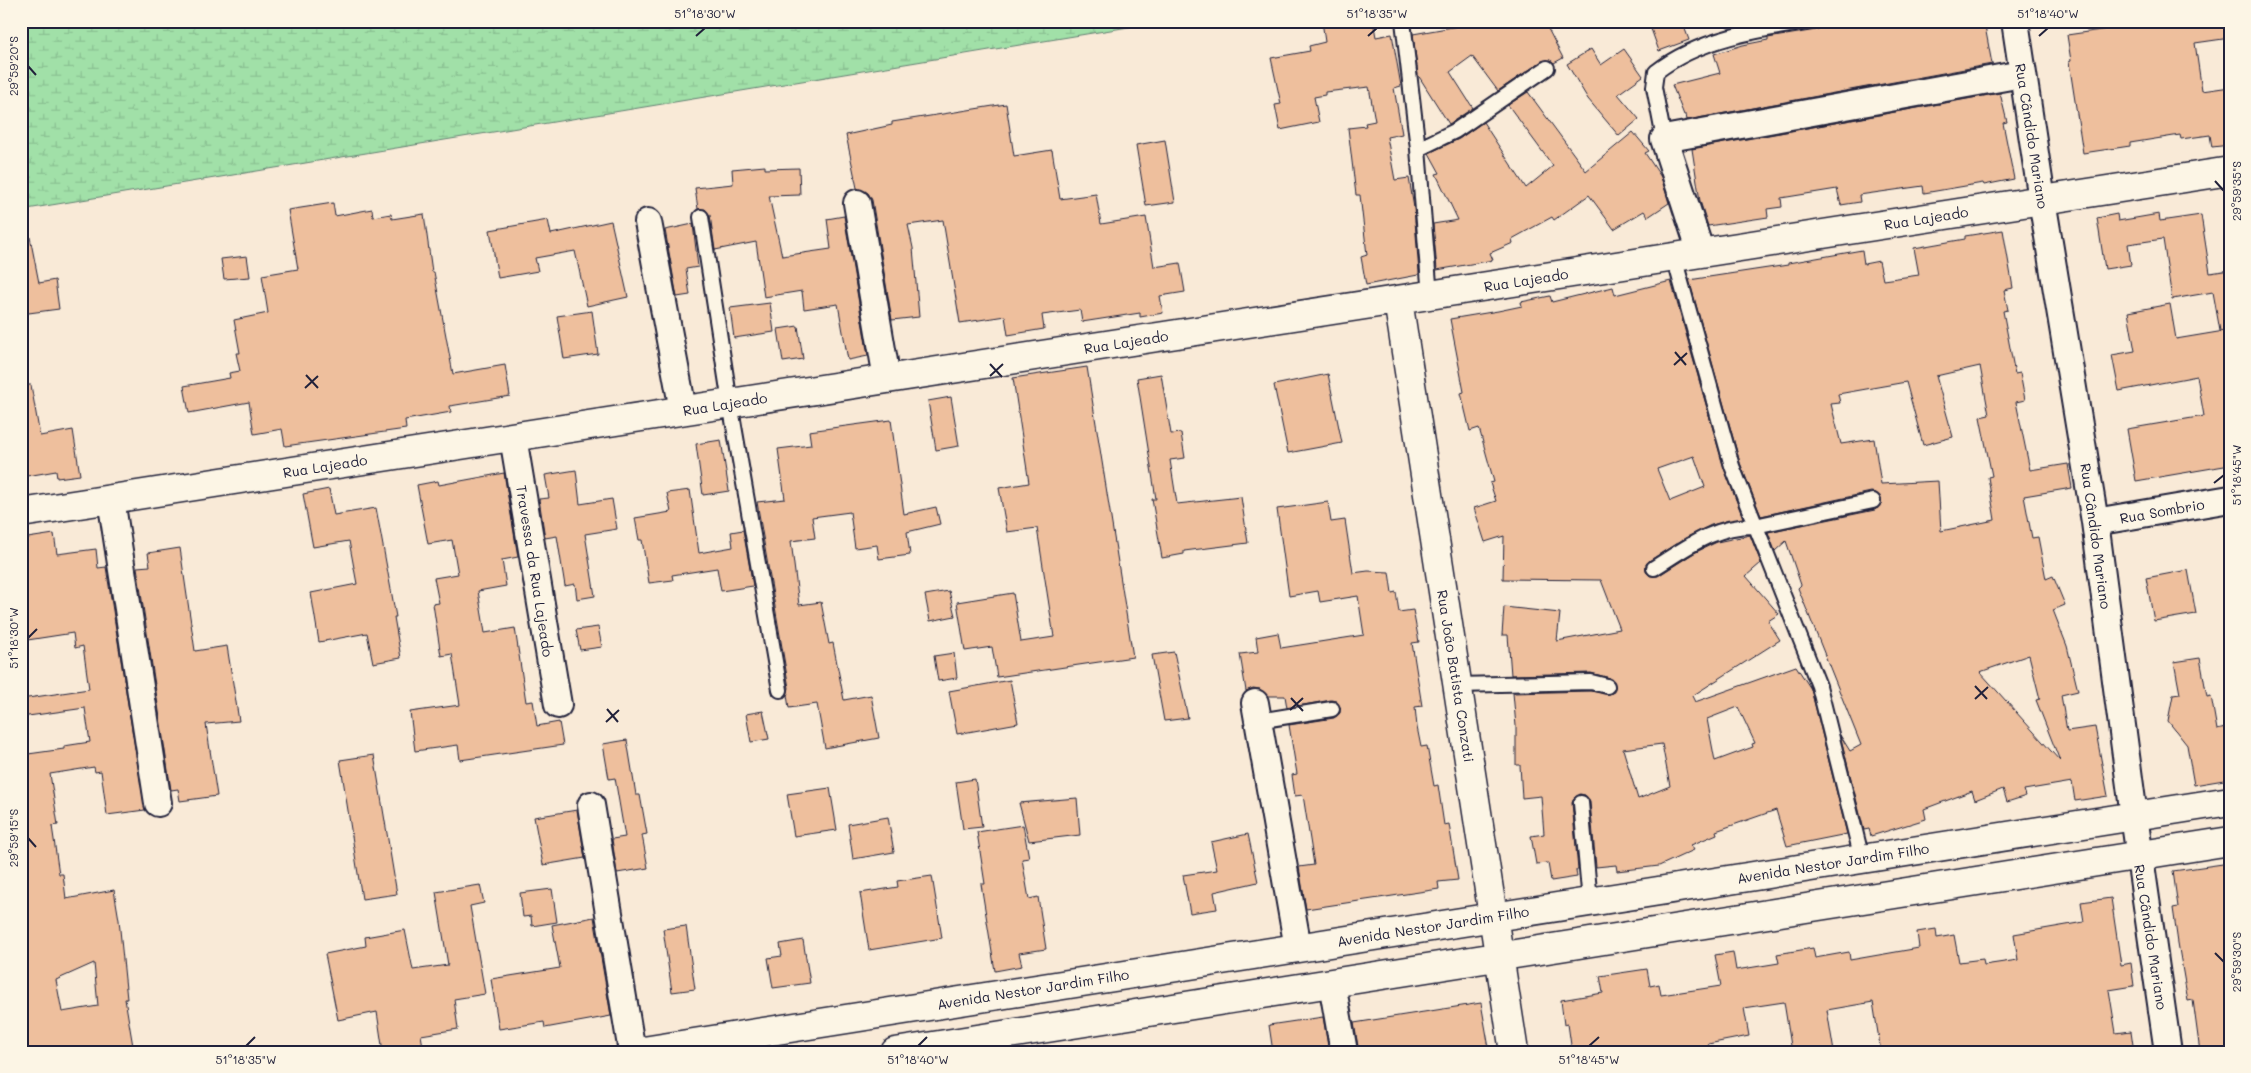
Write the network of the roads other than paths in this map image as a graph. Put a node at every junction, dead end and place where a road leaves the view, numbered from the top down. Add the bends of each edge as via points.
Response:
1 (1403, 21) edge
2 (1815, 21) edge
3 (2015, 21) edge
4 (1547, 68) dead end
5 (2022, 74) junction
6 (1664, 139) junction
7 (1418, 149) junction
8 (2230, 171) edge
9 (2042, 200) junction
10 (857, 203) dead end
11 (701, 217) dead end
12 (648, 222) dead end
13 (1701, 253) junction
14 (1674, 257) junction
15 (1430, 296) junction
16 (1398, 300) junction
17 (887, 379) junction
18 (730, 403) junction
19 (683, 410) junction
20 (513, 437) junction
21 (111, 499) junction
22 (2230, 499) edge
23 (1873, 501) dead end
24 (21, 513) edge
25 (2095, 522) junction
26 (1755, 526) junction
27 (1654, 568) dead end
28 (1458, 685) junction
29 (1607, 686) dead end
30 (780, 690) dead end
31 (558, 705) dead end
32 (1332, 709) dead end
33 (1256, 712) joint
34 (2230, 801) edge
35 (158, 803) dead end
36 (1582, 803) dead end
37 (591, 805) dead end
38 (2134, 816) junction
39 (2230, 841) edge
40 (2139, 855) junction
41 (1862, 859) junction
42 (1590, 902) junction
43 (1494, 917) junction
44 (1298, 948) junction
45 (1500, 956) junction
46 (1170, 968) junction
47 (1332, 983) junction
48 (1177, 1007) junction
49 (753, 1043) edge
50 (900, 1051) edge
51 (632, 1052) edge
52 (637, 1052) edge
53 (1344, 1052) edge
54 (1514, 1052) edge
55 (2168, 1052) edge

1 - 7 lane
2 - 6 lane via 1757,30 1687,52 1656,72 1654,87
3 - 5 street, Rua Cândido Mariano
4 - 7 lane via 1455,131
5 - 6 street
5 - 9 street, Rua Cândido Mariano
6 - 13 street
7 - 15 lane
8 - 9 street, Rua Lajeado
9 - 13 street, Rua Lajeado
9 - 25 street, Rua Cândido Mariano
10 - 17 street
11 - 18 lane
12 - 19 street
13 - 14 street, Rua Lajeado
14 - 15 street, Rua Lajeado
14 - 26 lane via 1732,466
15 - 16 street, Rua Lajeado
16 - 17 street, Rua Lajeado
16 - 28 street, Rua João Batista Conzati
17 - 18 street, Rua Lajeado
18 - 19 street, Rua Lajeado
18 - 30 lane
19 - 20 street, Rua Lajeado
20 - 21 street, Rua Lajeado
20 - 31 street, Travessa da Rua Lajeado
21 - 24 street, Rua Lajeado
21 - 35 street
22 - 25 street, Rua Sombrio
23 - 26 lane
25 - 38 street, Rua Cândido Mariano
26 - 27 lane via 1737,526 1710,533
26 - 41 lane via 1819,686
28 - 29 lane via 1591,682
28 - 43 street, Rua João Batista Conzati
32 - 33 lane
33 - 44 street
34 - 38 street, Avenida Nestor Jardim Filho
36 - 42 lane
37 - 51 street
38 - 40 street, Rua Cândido Mariano
38 - 41 street, Avenida Nestor Jardim Filho
39 - 40 street
40 - 45 street
40 - 55 street, Rua Cândido Mariano
41 - 42 street, Avenida Nestor Jardim Filho
42 - 43 street, Avenida Nestor Jardim Filho
43 - 44 street, Avenida Nestor Jardim Filho
43 - 45 street, Rua João Batista Conzati
44 - 46 street, Avenida Nestor Jardim Filho
45 - 47 street
45 - 54 street, Rua João Batista Conzati
46 - 48 street
46 - 49 street, Avenida Nestor Jardim Filho
47 - 48 street
47 - 53 street
48 - 50 street
49 - 52 street, Avenida Nestor Jardim Filho

